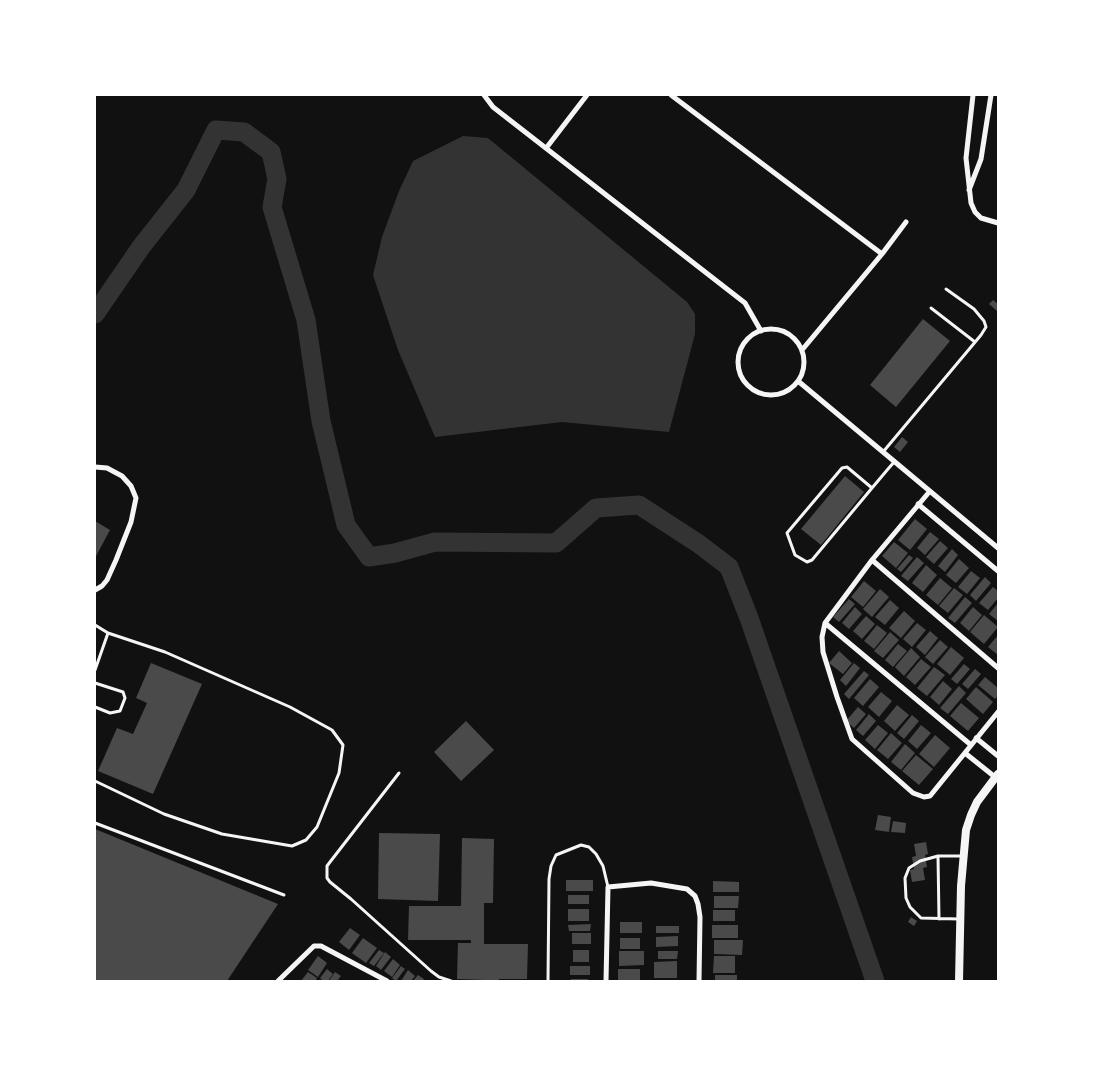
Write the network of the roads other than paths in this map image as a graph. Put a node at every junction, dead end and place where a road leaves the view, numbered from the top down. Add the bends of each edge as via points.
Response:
1 (484, 95) edge
2 (587, 95) edge
3 (671, 95) edge
4 (974, 95) edge
5 (991, 95) edge
6 (547, 147) junction
7 (969, 190) junction
8 (906, 222) dead end
9 (998, 223) edge
10 (882, 254) junction
11 (946, 289) dead end
12 (931, 308) dead end
13 (761, 330) junction
14 (975, 342) junction
15 (802, 350) junction
16 (798, 381) junction
17 (883, 452) junction
18 (894, 461) junction
19 (95, 467) edge
20 (872, 488) junction
21 (930, 491) junction
22 (918, 504) junction
23 (998, 548) edge
24 (872, 560) junction
25 (998, 571) edge
26 (95, 591) edge
27 (825, 623) junction
28 (95, 625) edge
29 (108, 633) junction
30 (998, 668) edge
31 (95, 670) edge
32 (95, 683) edge
33 (95, 707) edge
34 (998, 712) edge
35 (976, 738) junction
36 (971, 745) junction
37 (965, 752) junction
38 (998, 756) edge
39 (399, 773) dead end
40 (997, 775) edge
41 (95, 781) edge
42 (95, 822) edge
43 (938, 856) junction
44 (963, 856) junction
45 (608, 887) junction
46 (284, 895) dead end
47 (939, 919) junction
48 (960, 919) junction
49 (278, 981) edge
50 (387, 981) edge
51 (451, 981) edge
52 (548, 981) edge
53 (606, 981) edge
54 (699, 981) edge
55 (959, 981) edge

1 - 6 street via 493,107
2 - 6 street
3 - 10 street
4 - 7 street via 966,158
5 - 7 street via 981,159
6 - 13 street via 745,303
7 - 9 street via 977,214 986,221
8 - 10 street
10 - 15 street
11 - 14 lane via 974,309 984,322 986,327
12 - 14 lane
13 - 15 street via 781,330 797,341
13 - 16 street via 747,340 739,355 738,366 745,382 758,392 769,395 785,392
14 - 17 lane
15 - 16 street via 804,366
16 - 17 street
17 - 18 street
18 - 20 lane
18 - 21 street
19 - 26 street via 107,468 122,476 136,498 131,522 116,560 107,580
20 - 20 lane via 812,560 807,562 795,555 787,533 842,468 847,467
21 - 22 street
21 - 23 street
22 - 24 street
22 - 25 street
24 - 27 street
24 - 30 street
27 - 36 street
27 - 37 street via 823,652 852,739 913,793 924,797 930,796
28 - 29 lane
29 - 31 lane
29 - 41 lane via 165,652 290,707 332,730 343,744 339,774 317,827 306,840 292,846 222,834 164,814
32 - 33 lane via 123,692 125,698 120,710 110,713
34 - 35 street
35 - 36 street
35 - 38 street
36 - 37 street
37 - 40 street
39 - 51 lane via 327,866 327,878 431,972
40 - 44 street via 971,815
42 - 46 lane
43 - 44 lane
43 - 47 lane
43 - 47 lane via 909,868 905,878 910,907 921,918
44 - 48 street
45 - 52 lane via 603,866 589,847 581,845 556,854 550,866 549,879
45 - 53 street
45 - 54 street via 651,884 691,891 700,917
47 - 48 lane
48 - 55 street
49 - 50 street via 314,946 321,946

